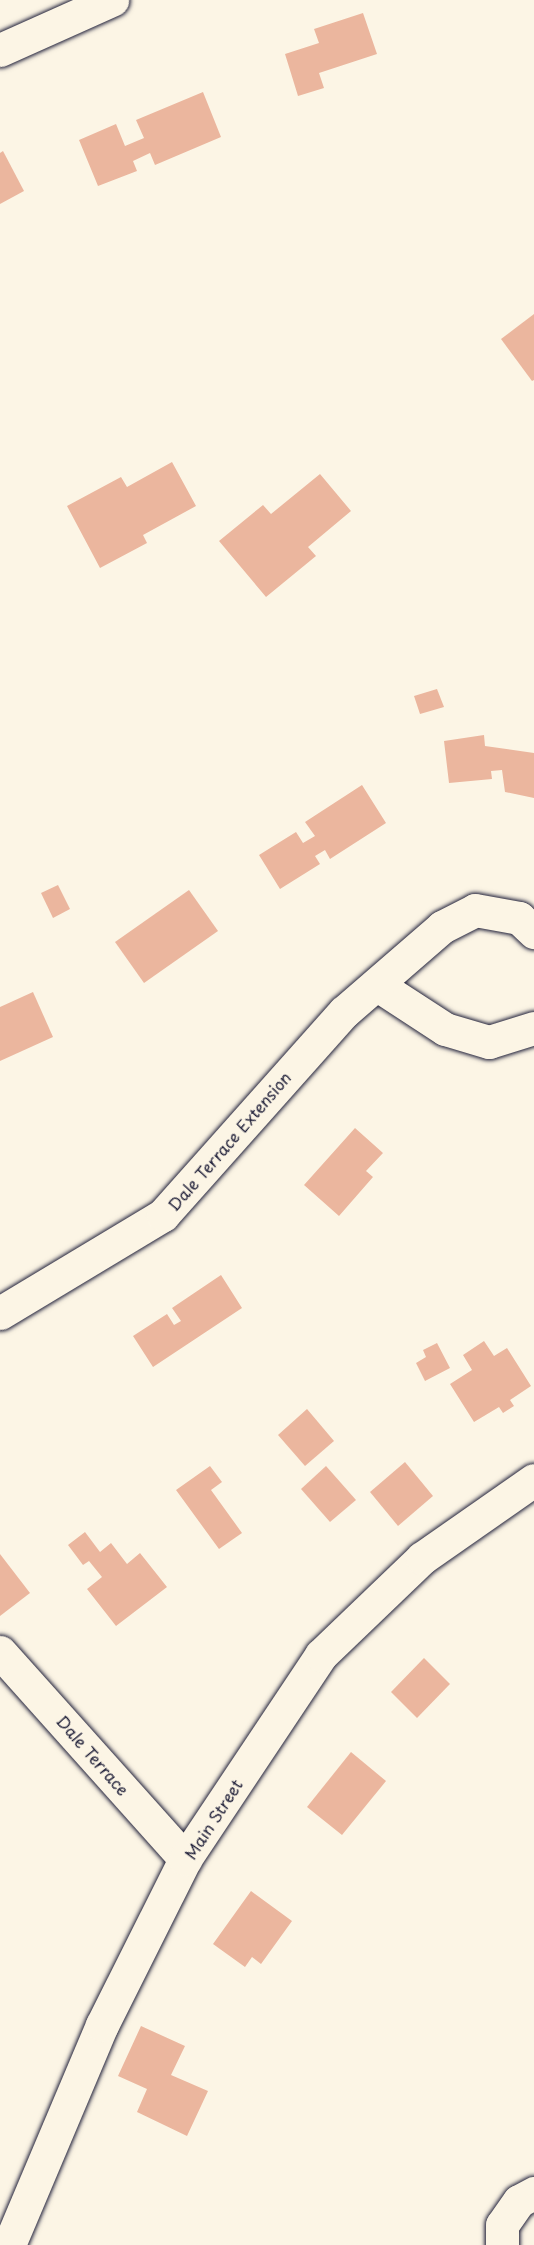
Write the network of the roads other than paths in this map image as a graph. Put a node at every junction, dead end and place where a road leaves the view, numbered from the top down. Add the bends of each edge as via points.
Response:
1 (112, 0) edge
2 (0, 50) edge
3 (534, 932) edge
4 (379, 986) junction
5 (534, 1028) edge
6 (0, 1313) edge
7 (534, 1480) edge
8 (0, 1652) edge
9 (185, 1859) junction
10 (534, 2193) edge
11 (9, 2245) edge
12 (502, 2245) edge

1 - 2 street
3 - 4 street, Dale Terrace Extension via 519,918 474,909 442,927
4 - 5 street via 445,1029 489,1042
4 - 6 street, Dale Terrace Extension via 344,1012 163,1215
7 - 9 street, Main Street via 422,1558 321,1655
8 - 9 street, Dale Terrace
9 - 11 street, Main Street via 102,2025
10 - 12 street via 519,2201 502,2225

